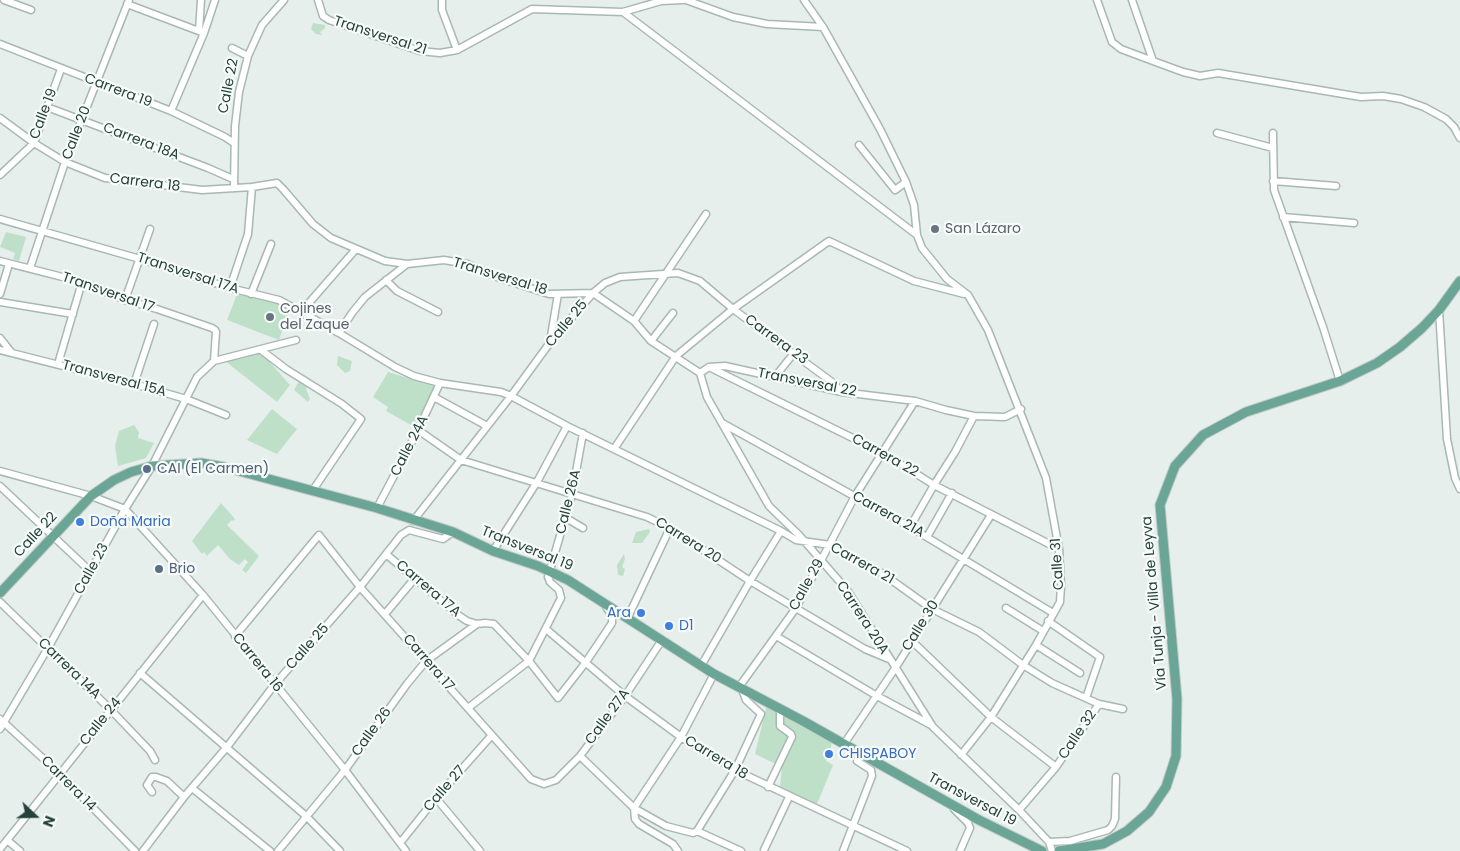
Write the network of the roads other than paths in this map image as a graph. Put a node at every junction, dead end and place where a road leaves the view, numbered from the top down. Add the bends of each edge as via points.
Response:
1 (4, 0) edge
2 (201, 0) edge
3 (215, 0) edge
4 (284, 0) edge
5 (318, 0) edge
6 (442, 0) edge
7 (683, 0) edge
8 (686, 0) edge
9 (804, 0) edge
10 (1097, 0) edge
11 (1132, 0) edge
12 (128, 2) edge
13 (22, 3) edge
14 (31, 10) dead end
15 (623, 12) junction
16 (823, 27) junction
17 (202, 32) junction
18 (0, 44) edge
19 (232, 48) dead end
20 (457, 50) junction
21 (248, 56) junction
22 (1153, 62) junction
23 (61, 69) junction
24 (96, 82) junction
25 (48, 107) junction
26 (171, 111) junction
27 (0, 118) edge
28 (82, 120) junction
29 (1216, 133) dead end
30 (1273, 133) dead end
31 (1460, 138) edge
32 (34, 143) junction
33 (234, 143) junction
34 (859, 145) dead end
35 (1273, 148) junction
36 (65, 162) junction
37 (0, 175) edge
38 (233, 179) junction
39 (906, 182) junction
40 (1273, 182) junction
41 (277, 183) joint
42 (1336, 186) dead end
43 (252, 187) junction
44 (234, 188) junction
45 (706, 214) dead end
46 (1283, 217) junction
47 (0, 219) edge
48 (1354, 223) dead end
49 (150, 229) dead end
50 (42, 231) junction
51 (917, 235) junction
52 (271, 244) dead end
53 (356, 249) junction
54 (140, 258) junction
55 (0, 261) edge
56 (9, 264) junction
57 (406, 264) junction
58 (30, 268) junction
59 (666, 273) junction
60 (386, 280) junction
61 (1460, 281) edge
62 (82, 282) junction
63 (230, 288) junction
64 (593, 293) junction
65 (0, 294) edge
66 (251, 294) junction
67 (558, 294) junction
68 (968, 295) junction
69 (125, 300) junction
70 (0, 302) edge
71 (733, 309) junction
72 (1439, 310) junction
73 (301, 312) junction
74 (438, 312) dead end
75 (673, 312) dead end
76 (73, 314) junction
77 (634, 321) junction
78 (154, 324) dead end
79 (339, 333) junction
80 (0, 338) edge
81 (296, 340) dead end
82 (651, 341) junction
83 (549, 344) junction
84 (0, 350) edge
85 (261, 350) junction
86 (12, 353) junction
87 (794, 353) junction
88 (676, 356) junction
89 (214, 361) junction
90 (58, 364) junction
91 (709, 367) junction
92 (700, 373) junction
93 (774, 378) junction
94 (1340, 381) junction
95 (440, 383) junction
96 (134, 384) junction
97 (842, 392) junction
98 (511, 396) junction
99 (434, 397) junction
100 (186, 399) junction
101 (915, 401) junction
102 (1021, 409) junction
103 (226, 415) dead end
104 (974, 416) junction
105 (720, 422) junction
106 (487, 426) junction
107 (567, 426) junction
108 (418, 430) junction
109 (584, 434) junction
110 (614, 449) junction
111 (883, 452) junction
112 (462, 460) junction
113 (152, 466) junction
114 (0, 471) edge
115 (537, 482) junction
116 (934, 485) junction
117 (0, 486) edge
118 (1460, 488) edge
119 (313, 490) junction
120 (952, 493) junction
121 (572, 494) junction
122 (91, 496) junction
123 (855, 496) junction
124 (377, 508) junction
125 (125, 509) junction
126 (991, 515) junction
127 (566, 518) junction
128 (413, 521) junction
129 (910, 527) junction
130 (583, 528) dead end
131 (670, 528) junction
132 (781, 531) junction
133 (453, 532) junction
134 (53, 537) junction
135 (927, 537) junction
136 (804, 541) junction
137 (830, 545) junction
138 (1059, 549) junction
139 (493, 551) junction
140 (386, 554) junction
141 (964, 558) junction
142 (821, 560) junction
143 (90, 571) junction
144 (550, 571) junction
145 (415, 578) junction
146 (750, 581) junction
147 (360, 587) junction
148 (0, 593) edge
149 (203, 595) junction
150 (601, 600) junction
151 (0, 602) edge
152 (796, 608) junction
153 (1006, 608) dead end
154 (932, 609) junction
155 (1053, 613) junction
156 (385, 614) junction
157 (628, 617) junction
158 (1048, 621) junction
159 (477, 624) junction
160 (546, 629) junction
161 (1043, 631) junction
162 (236, 636) junction
163 (776, 636) junction
164 (662, 640) junction
165 (912, 641) junction
166 (1036, 645) junction
167 (48, 648) junction
168 (529, 660) junction
169 (889, 660) junction
170 (426, 661) junction
171 (586, 662) junction
172 (1023, 665) junction
173 (701, 666) junction
174 (896, 667) junction
175 (140, 673) junction
176 (1080, 673) dead end
177 (714, 674) junction
178 (275, 684) junction
179 (741, 688) junction
180 (625, 696) junction
181 (877, 696) junction
182 (1086, 698) junction
183 (1099, 704) junction
184 (468, 708) junction
185 (780, 708) junction
186 (1122, 709) dead end
187 (110, 710) junction
188 (991, 717) junction
189 (1, 724) edge
190 (933, 727) junction
191 (492, 735) junction
192 (681, 737) junction
193 (844, 744) junction
194 (227, 747) junction
195 (859, 752) junction
196 (961, 755) junction
197 (580, 756) junction
198 (155, 760) dead end
199 (1056, 767) junction
200 (345, 770) junction
201 (734, 770) junction
202 (60, 774) junction
203 (1116, 777) dead end
204 (544, 784) joint
205 (768, 787) junction
206 (192, 788) junction
207 (152, 792) dead end
208 (184, 797) junction
209 (789, 797) junction
210 (436, 798) junction
211 (948, 804) junction
212 (634, 808) junction
213 (1019, 810) junction
214 (306, 816) junction
215 (852, 826) junction
216 (695, 832) junction
217 (7, 840) junction
218 (400, 843) junction
219 (891, 848) edge
220 (1048, 848) edge
221 (0, 849) edge
222 (764, 850) edge
223 (20, 851) edge
224 (135, 851) edge
225 (143, 851) edge
226 (270, 851) edge
227 (278, 851) edge
228 (340, 851) edge
229 (406, 851) edge
230 (480, 851) edge
231 (678, 851) edge
232 (741, 851) edge
233 (843, 851) edge
234 (907, 851) edge
235 (960, 851) edge
236 (1059, 851) edge

1 - 13 street
2 - 17 street
3 - 17 street
4 - 21 street, Calle 22 via 262,25
5 - 20 street, Transversal 21 via 322,16 329,20 420,50 440,53
6 - 20 street via 442,10
7 - 15 street, Transversal 21 via 661,1
8 - 16 street via 733,17 767,24
9 - 16 street
10 - 22 street via 1112,42
11 - 22 street
12 - 17 street
12 - 24 street, Calle 20
13 - 14 street
15 - 20 street, Transversal 21 via 532,9
15 - 51 street
16 - 39 street
17 - 26 street
18 - 23 street, Carrera 19
19 - 21 street
21 - 33 street, Calle 22
22 - 31 street via 1200,76 1218,73 1361,97 1401,99 1446,119
23 - 24 street, Carrera 19
23 - 25 street, Calle 19
24 - 26 street, Carrera 19
24 - 28 street, Calle 20
25 - 28 street, Carrera 18A
25 - 32 street, Calle 19
26 - 33 street, Carrera 19
27 - 32 street, Carrera 18
28 - 36 street, Calle 20
28 - 38 street, Carrera 18A
29 - 35 street
30 - 35 street
32 - 36 street, Carrera 18
32 - 37 street, Calle 19
33 - 38 street, Calle 22
34 - 39 street via 895,190
35 - 40 street
36 - 44 street, Carrera 18 via 120,181 202,190
36 - 50 street, Calle 20
38 - 44 street, Calle 22
39 - 51 street via 914,205
40 - 42 street
40 - 46 street
41 - 43 street, Carrera 18
41 - 53 street, Transversal 18 via 313,224 331,238
43 - 44 street, Carrera 18
43 - 63 street via 248,234
45 - 59 street
46 - 48 street
46 - 94 street
47 - 50 street, Transversal 17A
49 - 54 street
50 - 54 street, Transversal 17A
50 - 58 street, Calle 20
51 - 68 street via 922,248 947,279
52 - 66 street
53 - 57 street, Transversal 18 via 385,261
53 - 73 street
54 - 63 street, Transversal 17A
54 - 69 street
55 - 56 street, Transversal 17
56 - 58 street, Transversal 17
56 - 65 street
57 - 60 street
57 - 67 street, Transversal 18 via 444,260 467,264 502,279 548,294
58 - 62 street, Transversal 17
59 - 64 street, Calle 25 via 620,277
59 - 71 street, Carrera 23 via 700,282
59 - 77 street
60 - 74 street via 397,290
60 - 79 street via 365,297
61 - 72 main road, Vía Tunja - Villa de Leyva
62 - 69 street, Transversal 17
62 - 76 street
63 - 66 street, Transversal 17A
64 - 67 street, Transversal 18
64 - 77 street
64 - 83 street, Calle 25
66 - 73 street, Transversal 17A via 279,300
67 - 83 street
68 - 71 street via 914,282 829,242
68 - 102 street, Calle 31 via 988,330
69 - 89 street, Transversal 17 via 215,330
70 - 76 street
71 - 87 street, Carrera 23
71 - 88 street
72 - 94 main road, Vía Tunja - Villa de Leyva via 1400,347 1377,363
72 - 118 street via 1447,438
73 - 79 street, Transversal 17A
75 - 82 street
76 - 90 street
77 - 82 street
78 - 96 street
79 - 95 street, Transversal 17A via 395,367
80 - 86 street
81 - 85 street
82 - 88 street
83 - 98 street, Calle 25
84 - 86 street, Transversal 15A
85 - 89 street
85 - 119 street via 361,419
86 - 90 street, Transversal 15A
87 - 93 street
87 - 97 street, Carrera 23
88 - 92 street
88 - 110 street
89 - 100 street, Calle 23 via 197,377
90 - 96 street, Transversal 15A
91 - 92 street
91 - 93 street, Transversal 22 via 725,366
91 - 111 street, Carrera 22
92 - 105 street, Carrera 20A via 707,397
93 - 97 street, Transversal 22
94 - 236 main road, Vía Tunja - Villa de Leyva via 1246,412 1203,435 1175,466 1160,505 1176,699 1176,756 1166,786 1150,812 1128,831 1103,844
95 - 98 street, Carrera 21
95 - 99 street, Calle 24A
96 - 100 street, Transversal 15A
97 - 101 street, Transversal 22
98 - 106 street, Calle 25
98 - 107 street, Carrera 21
99 - 106 street
99 - 108 street, Calle 24A
100 - 103 street, Transversal 15A
100 - 113 street, Calle 23
101 - 104 street
101 - 111 street, Calle 29
102 - 104 street via 1005,416
102 - 138 street, Calle 31 via 1046,478
104 - 116 street
105 - 123 street, Carrera 21A
105 - 136 street, Carrera 20A via 769,506
106 - 112 street, Calle 25
107 - 109 street, Carrera 21
107 - 115 street
108 - 112 street, Carrera 20
108 - 124 street, Calle 24A
109 - 110 street, Carrera 21
109 - 121 street, Calle 26A
110 - 132 street, Carrera 21
111 - 116 street, Carrera 22
111 - 123 street, Calle 29
112 - 115 street, Carrera 20
112 - 128 street, Calle 25
113 - 119 main road, Transversal 19 via 201,463
113 - 122 main road, Calle 22 via 114,480
113 - 125 street, Calle 23
114 - 122 street, Carrera 16
115 - 121 street, Carrera 20
115 - 139 street
116 - 120 street, Carrera 22
116 - 129 street
117 - 134 street
119 - 124 main road, Transversal 19
120 - 126 street, Carrera 22
120 - 135 street
121 - 127 street, Calle 26A
121 - 131 street, Carrera 20 via 647,517
122 - 125 street, Carrera 16
122 - 134 main road, Calle 22
123 - 129 street, Carrera 21A
123 - 137 street, Calle 29
124 - 128 main road, Transversal 19
125 - 143 street, Calle 23
125 - 149 street, Carrera 16
126 - 138 street, Carrera 22
126 - 141 street, Calle 30
127 - 130 street
127 - 144 street, Calle 26A
128 - 133 main road, Transversal 19
129 - 135 street, Carrera 21A
131 - 146 street, Carrera 20
131 - 157 street
132 - 136 street, Carrera 21
132 - 146 street
133 - 139 main road, Transversal 19
133 - 140 street, Calle 25 via 443,539 409,530
134 - 143 street
134 - 148 main road, Calle 22
135 - 141 street, Carrera 21A
136 - 137 street, Carrera 21
136 - 142 street, Carrera 20A
137 - 142 street, Calle 29
137 - 154 street, Carrera 21 via 883,574
138 - 155 street, Calle 31 via 1060,602
139 - 144 main road, Transversal 19
140 - 145 street, Carrera 17A
140 - 147 street, Calle 25
141 - 154 street, Calle 30
141 - 155 street, Carrera 21A
142 - 152 street, Calle 29
142 - 169 street, Carrera 20A via 847,590
143 - 167 street, Calle 23
144 - 150 main road, Transversal 19
144 - 160 street via 550,582 561,594
145 - 156 street
145 - 159 street, Carrera 17A via 458,615
146 - 152 street, Carrera 20
146 - 173 street
147 - 156 street, Carrera 17
147 - 162 street, Carrera 17 via 319,535
147 - 178 street, Calle 25
149 - 162 street, Carrera 16
149 - 175 street, Calle 24
150 - 157 main road, Transversal 19
150 - 171 street via 612,616 612,623
151 - 167 street, Carrera 14A
152 - 163 street, Calle 29
152 - 169 street, Carrera 20 via 864,649
153 - 161 street
154 - 165 street, Calle 30
154 - 172 street, Carrera 21 via 978,632
155 - 158 street, Calle 31
156 - 170 street, Carrera 17
157 - 164 main road, Transversal 19
158 - 161 street, Calle 31
158 - 182 street via 1100,657
159 - 168 street, Carrera 17A via 494,624
159 - 170 street, Calle 26
160 - 168 street
160 - 171 street, Carrera 18
161 - 166 street, Calle 31
162 - 178 street, Carrera 16
163 - 179 street, Calle 29
163 - 181 street
164 - 173 main road, Transversal 19
164 - 180 street, Calle 27A
165 - 174 street, Calle 30
165 - 188 street
166 - 172 street, Calle 31
166 - 176 street
167 - 187 street, Carrera 14A
167 - 189 street, Calle 23
168 - 171 street, Carrera 17A via 558,698
168 - 184 street
169 - 174 street, Carrera 20A
170 - 184 street, Carrera 17
170 - 200 street, Calle 26
171 - 180 street, Carrera 18
172 - 182 street, Carrera 21
172 - 188 street, Calle 31
173 - 177 main road, Transversal 19
174 - 181 street, Calle 30
174 - 190 street, Carrera 20A
175 - 187 street, Calle 24
175 - 194 street
177 - 179 main road, Transversal 19
177 - 192 street
178 - 194 street, Calle 25
178 - 200 street, Carrera 16
179 - 185 main road, Transversal 19
179 - 201 street via 746,700 761,714
180 - 192 street, Carrera 18
180 - 197 street, Calle 27A
181 - 190 street
181 - 193 street, Calle 30
182 - 183 street, Carrera 21
183 - 186 street, Carrera 21
183 - 199 street, Calle 32
184 - 191 street, Carrera 17
185 - 193 main road, Transversal 19
185 - 205 street via 780,726 792,737
187 - 198 street, Carrera 14A
187 - 202 street, Calle 24
188 - 196 street, Calle 31
188 - 199 street
189 - 202 street, Carrera 14
190 - 196 street, Carrera 20A
191 - 204 street, Carrera 17 via 531,779
191 - 210 street, Calle 27
192 - 201 street, Carrera 18
192 - 212 street
193 - 195 main road, Transversal 19
194 - 206 street, Calle 25
194 - 214 street
195 - 211 main road, Transversal 19
195 - 215 street via 858,761 872,773
196 - 213 street, Carrera 20A
197 - 204 street, Calle 27A via 556,780
197 - 212 street
199 - 213 street, Calle 32
200 - 214 street, Calle 26
200 - 218 street, Carrera 16
201 - 205 street, Carrera 18
201 - 216 street
202 - 217 street, Calle 24
202 - 224 street, Carrera 14
203 - 220 street via 1112,826
205 - 209 street, Carrera 18
206 - 208 street, Calle 25
206 - 226 street
207 - 208 street via 148,785 152,777 156,777 167,781
208 - 225 street, Calle 25
209 - 215 street, Carrera 18
209 - 222 street
210 - 218 street, Calle 27
210 - 230 street
211 - 220 main road, Transversal 19
211 - 235 street via 970,828
212 - 216 street via 666,826
212 - 231 street via 635,820 639,824 673,844
213 - 220 street, Carrera 20A
214 - 227 street, Calle 26
214 - 228 street
215 - 219 street, Carrera 18
215 - 233 street
216 - 232 street
217 - 221 street, Calle 24
217 - 223 street
218 - 229 street, Carrera 16
219 - 234 street, Carrera 18

